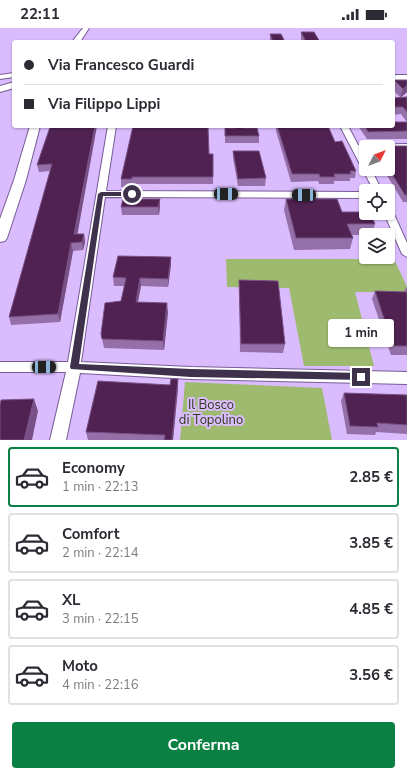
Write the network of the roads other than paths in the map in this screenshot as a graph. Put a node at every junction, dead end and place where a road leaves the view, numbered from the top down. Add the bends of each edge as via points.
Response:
1 (86, 28) edge
2 (77, 40) edge
3 (12, 75) edge
4 (0, 77) edge
5 (395, 78) edge
6 (407, 78) edge
7 (12, 85) edge
8 (0, 89) edge
9 (34, 128) edge
10 (112, 128) edge
11 (345, 128) edge
12 (407, 146) edge
13 (356, 147) junction
14 (359, 153) edge
15 (101, 194) junction
16 (359, 195) edge
17 (392, 220) edge
18 (0, 238) edge
19 (407, 254) edge
20 (0, 366) edge
21 (74, 367) junction
22 (407, 378) edge
23 (58, 440) edge

1 - 2 street
3 - 4 street
5 - 6 main road
7 - 8 main road
9 - 18 street
10 - 15 street
11 - 13 street
12 - 13 street
13 - 14 street
15 - 16 street
15 - 21 street
17 - 19 street
20 - 21 street
21 - 22 street via 191,373
21 - 23 street

